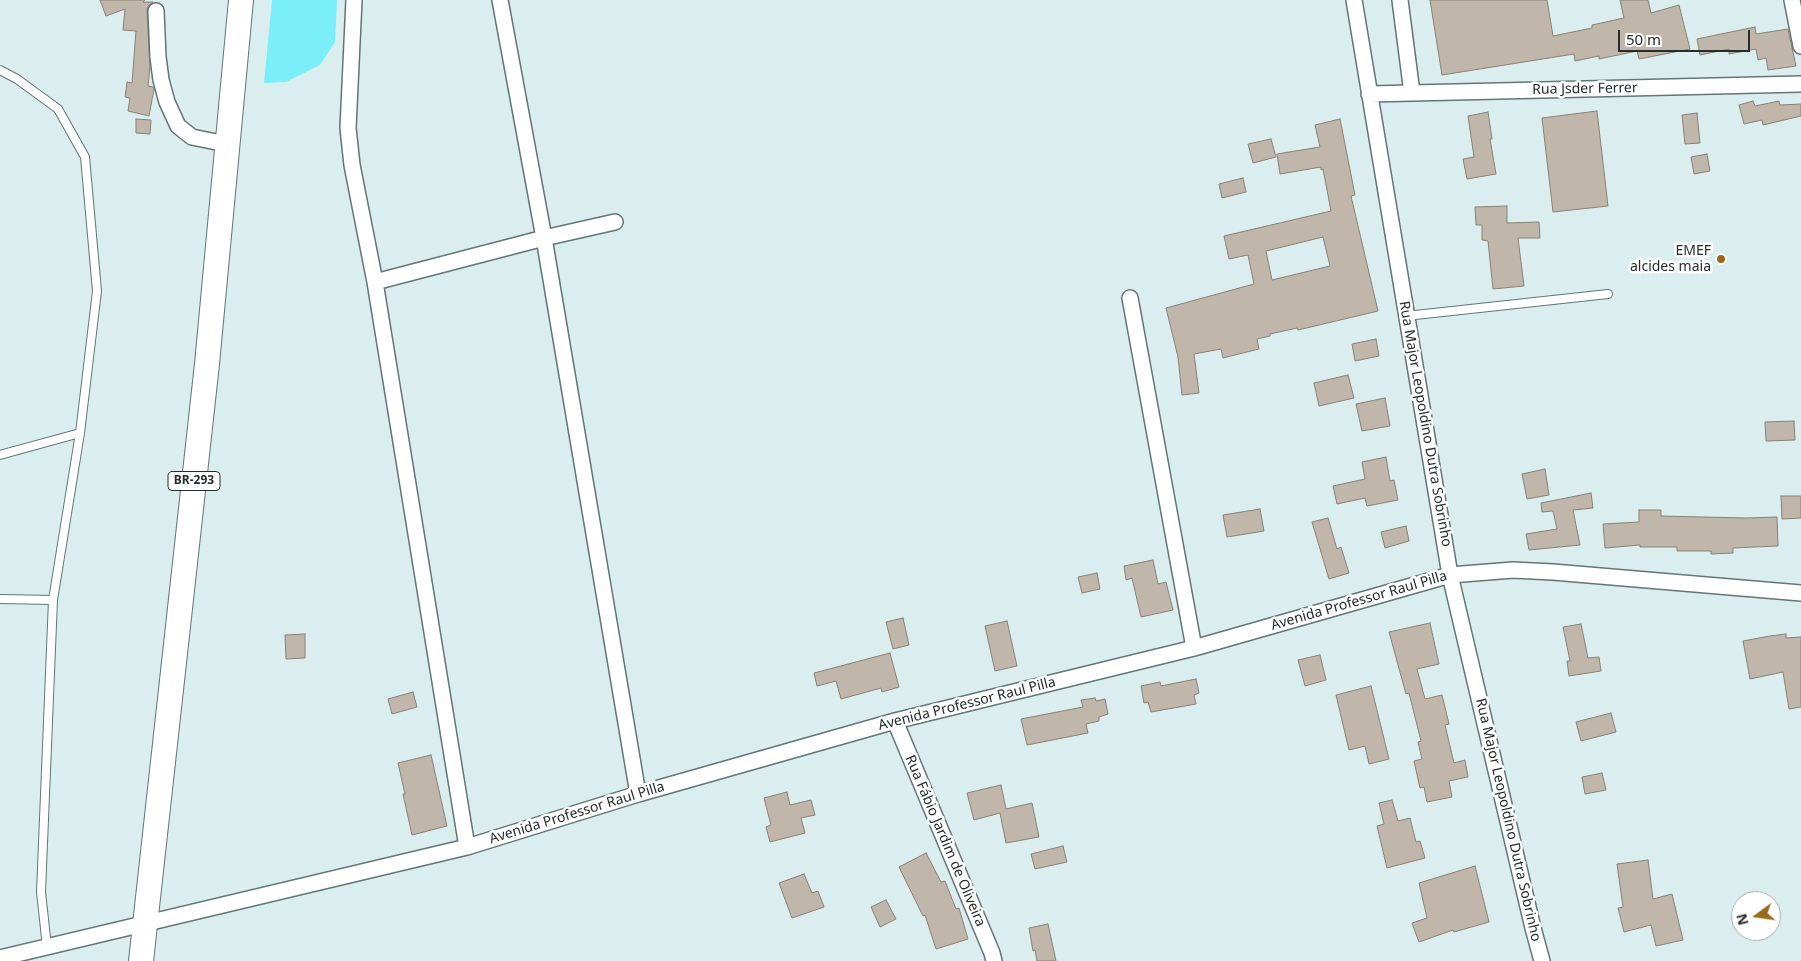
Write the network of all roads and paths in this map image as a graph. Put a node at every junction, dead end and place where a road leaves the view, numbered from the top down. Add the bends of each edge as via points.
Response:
1 (241, 0) edge
2 (354, 0) edge
3 (500, 0) edge
4 (1354, 0) edge
5 (1400, 0) edge
6 (1792, 0) edge
7 (156, 11) dead end
8 (1801, 46) edge
9 (0, 70) edge
10 (1801, 84) edge
11 (1412, 93) junction
12 (1369, 94) junction
13 (226, 144) junction
14 (614, 222) dead end
15 (544, 238) junction
16 (375, 282) junction
17 (1608, 294) dead end
18 (1130, 298) dead end
19 (1406, 316) junction
20 (80, 432) junction
21 (0, 454) edge
22 (1450, 574) junction
23 (1801, 593) edge
24 (0, 599) edge
25 (53, 600) junction
26 (1194, 648) junction
27 (895, 722) junction
28 (638, 794) junction
29 (467, 847) junction
30 (144, 924) junction
31 (47, 947) junction
32 (0, 958) edge
33 (141, 961) edge
34 (994, 961) edge
35 (1542, 961) edge

1 - 13 highway, BR-293
2 - 16 street via 348,128
3 - 15 street
4 - 12 street, Rua Major Leopoldino Dutra Sobrinho
5 - 11 street
6 - 8 street
7 - 13 street via 161,80 178,126 192,137
9 - 20 lane via 18,79 58,109 85,157 96,291
10 - 11 street, Rua Jsder Ferrer
11 - 12 street, Rua Jsder Ferrer
12 - 19 street, Rua Major Leopoldino Dutra Sobrinho
13 - 30 highway, BR-293 via 207,364
14 - 15 street
15 - 16 street
15 - 28 street
16 - 29 street
17 - 19 lane
18 - 26 street
19 - 22 street, Rua Major Leopoldino Dutra Sobrinho
20 - 21 lane
20 - 25 lane
22 - 23 street, Avenida Professor Raul Pilla via 1513,570 1553,572
22 - 26 street, Avenida Professor Raul Pilla
22 - 35 street, Rua Major Leopoldino Dutra Sobrinho
24 - 25 lane
25 - 31 lane via 41,892
26 - 27 street, Avenida Professor Raul Pilla
27 - 28 street, Avenida Professor Raul Pilla
27 - 34 street, Rua Fábio Jardim de Oliveira
28 - 29 street, Avenida Professor Raul Pilla
29 - 30 street, Avenida Professor Raul Pilla
30 - 31 street, Avenida Professor Raul Pilla
30 - 33 highway, BR-293
31 - 32 street, Avenida Professor Raul Pilla

